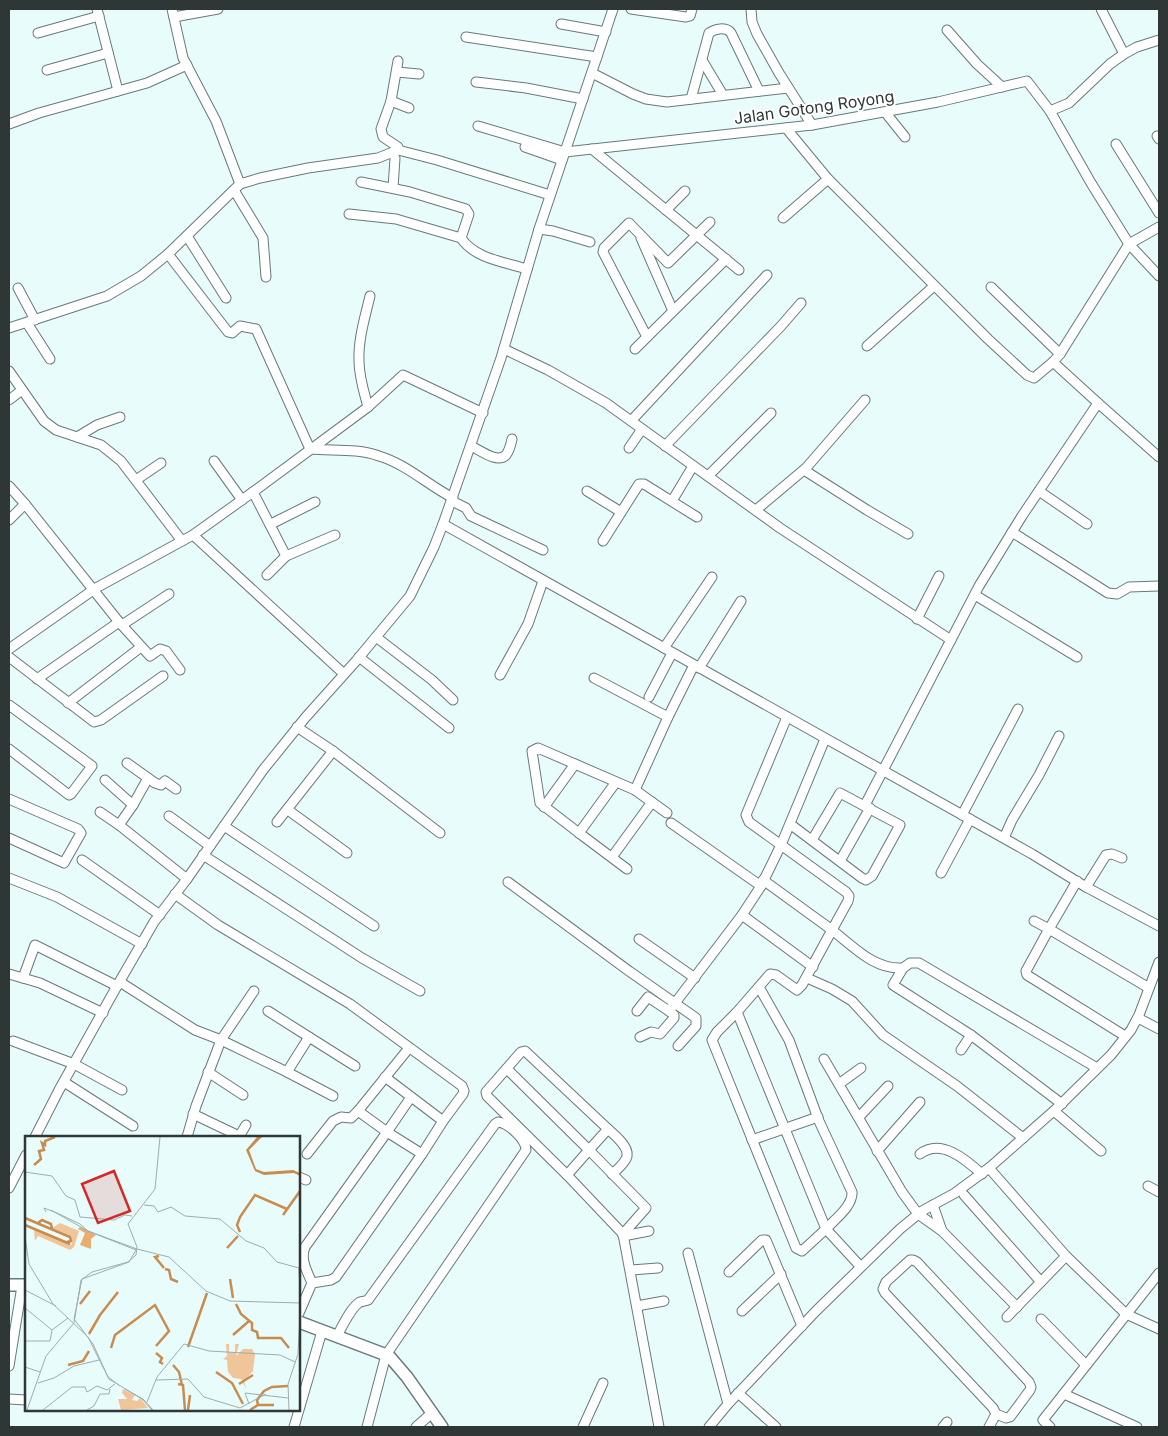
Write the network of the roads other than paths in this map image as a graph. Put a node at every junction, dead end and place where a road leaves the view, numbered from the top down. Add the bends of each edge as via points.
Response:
1 (218, 9) edge
2 (614, 9) edge
3 (631, 9) edge
4 (692, 9) edge
5 (750, 9) edge
6 (1100, 9) edge
7 (98, 12) edge
8 (172, 13) edge
9 (561, 24) dead end
10 (947, 30) dead end
11 (606, 32) junction
12 (38, 33) dead end
13 (466, 37) dead end
14 (1159, 40) edge
15 (108, 53) junction
16 (1124, 54) junction
17 (598, 57) junction
18 (702, 60) junction
19 (398, 61) dead end
20 (187, 65) junction
21 (47, 70) dead end
22 (397, 72) junction
23 (592, 73) junction
24 (419, 74) dead end
25 (476, 82) dead end
26 (1002, 87) junction
27 (788, 88) junction
28 (118, 91) junction
29 (759, 91) junction
30 (722, 95) junction
31 (583, 99) junction
32 (691, 99) junction
33 (390, 101) junction
34 (409, 108) dead end
35 (1050, 111) junction
36 (885, 112) junction
37 (9, 124) edge
38 (812, 125) junction
39 (478, 126) dead end
40 (786, 128) junction
41 (905, 137) dead end
42 (1116, 144) dead end
43 (525, 147) dead end
44 (592, 149) junction
45 (397, 154) junction
46 (563, 156) junction
47 (828, 179) junction
48 (361, 182) dead end
49 (237, 187) junction
50 (393, 188) junction
51 (685, 191) dead end
52 (550, 195) junction
53 (666, 210) junction
54 (1159, 213) edge
55 (349, 214) dead end
56 (783, 218) dead end
57 (710, 222) dead end
58 (1159, 227) edge
59 (539, 229) junction
60 (637, 230) junction
61 (698, 235) junction
62 (187, 236) junction
63 (461, 238) junction
64 (590, 242) dead end
65 (1129, 244) junction
66 (168, 254) junction
67 (726, 259) junction
68 (668, 263) junction
69 (527, 268) junction
70 (739, 270) dead end
71 (656, 274) junction
72 (767, 275) dead end
73 (1159, 276) edge
74 (266, 277) dead end
75 (934, 286) junction
76 (990, 287) dead end
77 (18, 288) dead end
78 (370, 296) dead end
79 (226, 298) dead end
80 (801, 303) dead end
81 (674, 311) junction
82 (31, 321) junction
83 (9, 328) edge
84 (647, 337) junction
85 (867, 346) dead end
86 (504, 348) junction
87 (635, 349) dead end
88 (1057, 358) junction
89 (50, 359) dead end
90 (9, 371) edge
91 (22, 390) junction
92 (9, 400) edge
93 (865, 400) dead end
94 (1098, 403) junction
95 (368, 407) junction
96 (483, 413) junction
97 (771, 413) dead end
98 (120, 417) dead end
99 (631, 421) junction
100 (642, 429) junction
101 (76, 437) junction
102 (512, 439) dead end
103 (471, 446) junction
104 (665, 446) junction
105 (630, 448) dead end
106 (310, 450) junction
107 (1159, 457) edge
108 (214, 461) dead end
109 (161, 463) dead end
110 (693, 466) junction
111 (804, 470) junction
112 (708, 476) junction
113 (136, 480) junction
114 (9, 486) edge
115 (587, 491) dead end
116 (1039, 491) junction
117 (253, 492) junction
118 (242, 500) junction
119 (452, 500) junction
120 (672, 501) junction
121 (316, 502) dead end
122 (25, 504) junction
123 (756, 510) junction
124 (621, 512) junction
125 (697, 517) dead end
126 (9, 520) edge
127 (271, 524) junction
128 (444, 524) junction
129 (1087, 524) dead end
130 (1012, 532) junction
131 (193, 534) junction
132 (908, 534) dead end
133 (335, 535) dead end
134 (182, 541) junction
135 (603, 541) dead end
136 (543, 550) dead end
137 (286, 556) junction
138 (268, 574) dead end
139 (939, 576) dead end
140 (712, 577) dead end
141 (543, 581) junction
142 (1159, 586) edge
143 (94, 590) junction
144 (169, 594) dead end
145 (975, 595) junction
146 (742, 601) dead end
147 (917, 619) junction
148 (121, 624) junction
149 (376, 637) junction
150 (951, 640) junction
151 (141, 647) junction
152 (9, 649) edge
153 (668, 651) junction
154 (9, 657) edge
155 (359, 657) junction
156 (1077, 657) dead end
157 (696, 667) junction
158 (180, 670) dead end
159 (344, 674) junction
160 (500, 674) dead end
161 (162, 676) dead end
162 (594, 678) dead end
163 (36, 679) junction
164 (649, 698) dead end
165 (453, 700) dead end
166 (68, 703) junction
167 (9, 705) edge
168 (1018, 710) dead end
169 (668, 717) junction
170 (787, 718) junction
171 (297, 727) junction
172 (448, 728) dead end
173 (1059, 736) dead end
174 (825, 739) junction
175 (9, 750) edge
176 (333, 751) junction
177 (127, 763) dead end
178 (575, 764) junction
179 (883, 771) junction
180 (148, 778) junction
181 (105, 780) dead end
182 (616, 782) junction
183 (176, 789) dead end
184 (635, 790) junction
185 (9, 799) edge
186 (652, 802) junction
187 (133, 805) junction
188 (544, 807) junction
189 (868, 807) junction
190 (288, 810) junction
191 (100, 812) dead end
192 (667, 813) dead end
193 (168, 816) dead end
194 (966, 817) junction
195 (278, 822) dead end
196 (671, 823) dead end
197 (790, 824) junction
198 (119, 825) junction
199 (224, 826) junction
200 (440, 833) dead end
201 (579, 833) junction
202 (9, 838) edge
203 (1004, 838) junction
204 (812, 840) junction
205 (782, 845) junction
206 (210, 846) junction
207 (347, 853) dead end
208 (204, 855) junction
209 (612, 858) junction
210 (1122, 858) dead end
211 (82, 860) dead end
212 (840, 861) junction
213 (627, 868) dead end
214 (941, 873) dead end
215 (9, 878) edge
216 (187, 879) junction
217 (1077, 881) junction
218 (508, 882) dead end
219 (762, 883) junction
220 (1086, 887) junction
221 (175, 894) junction
222 (160, 915) junction
223 (742, 915) junction
224 (1034, 920) dead end
225 (374, 926) dead end
226 (1159, 926) edge
227 (1049, 929) junction
228 (832, 930) junction
229 (639, 938) dead end
230 (142, 944) junction
231 (1159, 962) edge
232 (813, 967) junction
233 (903, 968) junction
234 (9, 974) edge
235 (23, 978) junction
236 (695, 978) junction
237 (807, 978) junction
238 (118, 984) junction
239 (759, 987) junction
240 (1149, 988) junction
241 (254, 990) dead end
242 (420, 991) dead end
243 (677, 1003) junction
244 (268, 1011) dead end
245 (637, 1011) dead end
246 (669, 1011) junction
247 (737, 1012) junction
248 (102, 1013) junction
249 (1138, 1018) junction
250 (1159, 1029) edge
251 (971, 1035) junction
252 (1125, 1036) junction
253 (309, 1037) junction
254 (640, 1037) dead end
255 (221, 1040) junction
256 (13, 1041) dead end
257 (678, 1046) dead end
258 (409, 1048) junction
259 (961, 1050) dead end
260 (824, 1059) dead end
261 (74, 1064) junction
262 (355, 1066) dead end
263 (861, 1068) dead end
264 (1097, 1068) junction
265 (507, 1069) junction
266 (208, 1072) junction
267 (287, 1072) junction
268 (385, 1077) junction
269 (64, 1082) junction
270 (840, 1084) junction
271 (888, 1086) dead end
272 (122, 1090) dead end
273 (243, 1095) dead end
274 (332, 1096) dead end
275 (411, 1097) junction
276 (920, 1102) dead end
277 (1062, 1104) junction
278 (358, 1111) junction
279 (1054, 1111) junction
280 (193, 1114) junction
281 (818, 1118) junction
282 (859, 1118) junction
283 (443, 1121) junction
284 (246, 1125) dead end
285 (133, 1126) dead end
286 (608, 1129) junction
287 (786, 1129) junction
288 (387, 1132) junction
289 (36, 1136) edge
290 (187, 1136) edge
291 (1023, 1138) junction
292 (752, 1140) junction
293 (589, 1150) junction
294 (877, 1151) junction
295 (1101, 1151) dead end
296 (307, 1154) dead end
297 (422, 1154) junction
298 (920, 1154) dead end
299 (25, 1157) edge
300 (985, 1171) junction
301 (567, 1174) junction
302 (612, 1174) junction
303 (1148, 1186) dead end
304 (9, 1188) edge
305 (1159, 1192) edge
306 (964, 1195) dead end
307 (934, 1205) junction
308 (918, 1214) junction
309 (826, 1229) junction
310 (649, 1231) dead end
311 (942, 1231) junction
312 (623, 1235) junction
313 (688, 1253) dead end
314 (1066, 1256) junction
315 (860, 1266) junction
316 (658, 1268) dead end
317 (631, 1270) junction
318 (729, 1272) dead end
319 (1159, 1273) edge
320 (782, 1274) junction
321 (312, 1282) junction
322 (1041, 1282) junction
323 (9, 1285) edge
324 (24, 1285) edge
325 (664, 1301) dead end
326 (637, 1306) junction
327 (1017, 1307) junction
328 (300, 1310) edge
329 (742, 1311) dead end
330 (1126, 1314) junction
331 (1007, 1317) dead end
332 (1041, 1319) dead end
333 (300, 1322) edge
334 (802, 1326) junction
335 (1159, 1329) edge
336 (322, 1331) junction
337 (337, 1336) junction
338 (386, 1355) junction
339 (1086, 1365) junction
340 (9, 1366) edge
341 (603, 1383) dead end
342 (738, 1393) junction
343 (1064, 1394) junction
344 (9, 1399) edge
345 (25, 1400) edge
346 (728, 1404) junction
347 (300, 1406) edge
348 (299, 1411) edge
349 (432, 1413) junction
350 (996, 1414) junction
351 (1040, 1424) edge
352 (294, 1427) edge
353 (367, 1427) edge
354 (416, 1427) edge
355 (442, 1427) edge
356 (582, 1427) edge
357 (659, 1427) edge
358 (709, 1427) edge
359 (776, 1427) edge
360 (989, 1427) edge
361 (1050, 1427) edge
362 (1136, 1427) edge

1 - 8 street
2 - 11 street
3 - 4 street via 686,17 690,16
5 - 27 street via 753,26
6 - 16 street
7 - 12 street
7 - 15 street
8 - 20 street
9 - 11 street
10 - 26 street
11 - 17 street
13 - 17 street
14 - 16 street
15 - 21 street
15 - 28 street
16 - 35 street via 1069,103
17 - 23 street
18 - 29 street via 709,32 727,29
18 - 30 street
18 - 32 street
19 - 22 street
20 - 28 street via 147,83
20 - 49 street via 216,121
22 - 24 street
22 - 33 street
23 - 31 street
23 - 32 street via 646,99 667,102
25 - 31 street
26 - 35 street, Jalan Gotong Royong via 1027,81
26 - 36 street, Jalan Gotong Royong
27 - 29 street
27 - 38 street
28 - 37 street
29 - 30 street
30 - 32 street
31 - 46 street
33 - 34 street
33 - 45 street via 381,132 398,147
35 - 65 street
36 - 38 street, Jalan Gotong Royong
36 - 41 street
38 - 40 street, Jalan Gotong Royong
39 - 46 street
40 - 44 street, Jalan Gotong Royong
40 - 47 street
42 - 54 street
43 - 46 street
44 - 46 street, Jalan Gotong Royong
44 - 53 street
45 - 49 street via 282,173
45 - 50 street
45 - 52 street via 445,162
46 - 52 street
47 - 56 street
47 - 75 street
48 - 50 street
49 - 62 street
49 - 74 street via 263,238
50 - 63 street via 466,208 469,214
51 - 53 street
52 - 59 street
53 - 61 street
55 - 63 street via 396,219
57 - 61 street
58 - 65 street
59 - 64 street
59 - 69 street
60 - 68 street
60 - 71 street
60 - 84 street via 627,224 603,252
61 - 67 street
61 - 68 street
62 - 66 street
62 - 79 street
63 - 69 street via 480,254
65 - 73 street
65 - 88 street
66 - 82 street via 141,276 107,296
66 - 106 street via 228,332 232,333 240,326 256,328
67 - 70 street
67 - 81 street
68 - 71 street
69 - 86 street
71 - 81 street
72 - 99 street
75 - 85 street
75 - 88 street via 1027,375 1038,376
76 - 88 street
77 - 82 street
78 - 95 street via 359,359
80 - 104 street
81 - 84 street
82 - 83 street
82 - 89 street
84 - 87 street
86 - 96 street
86 - 99 street via 606,403
88 - 94 street
90 - 91 street
91 - 92 street
91 - 101 street via 44,421 56,430
93 - 111 street
94 - 107 street
94 - 116 street
95 - 96 street via 403,376
95 - 106 street
96 - 103 street
97 - 112 street
98 - 101 street
99 - 100 street
100 - 104 street
100 - 105 street
101 - 113 street via 100,445 121,461
102 - 103 street via 507,454 501,458
103 - 119 street
104 - 110 street
106 - 117 street
106 - 119 street via 345,450 379,456 400,464
108 - 118 street
109 - 113 street
110 - 112 street
110 - 120 street
111 - 123 street
111 - 132 street
112 - 123 street
113 - 134 street
114 - 122 street
115 - 124 street
116 - 129 street
116 - 130 street
117 - 118 street
117 - 127 street
118 - 131 street
119 - 128 street
119 - 136 street via 466,508 471,516
120 - 124 street via 639,484
120 - 125 street
121 - 127 street
122 - 126 street
122 - 143 street
123 - 147 street
124 - 135 street
127 - 137 street
128 - 141 street
128 - 149 street via 410,596
130 - 142 street via 1108,594 1117,594 1129,587
130 - 145 street
131 - 134 street
131 - 159 street
133 - 137 street
134 - 143 street
137 - 138 street
139 - 147 street
140 - 153 street
141 - 153 street
141 - 160 street via 528,624
143 - 148 street
143 - 152 street
144 - 148 street
145 - 150 street
145 - 156 street
146 - 157 street
147 - 150 street
148 - 151 street
148 - 163 street
149 - 155 street
149 - 165 street
150 - 179 street
151 - 158 street via 150,656 160,649 165,650
151 - 166 street
153 - 157 street
153 - 164 street
154 - 163 street
155 - 159 street
155 - 172 street
157 - 169 street
157 - 170 street
159 - 171 street
161 - 166 street via 99,722 91,721
162 - 169 street
163 - 166 street
167 - 175 street via 92,766 69,795
168 - 194 street
169 - 184 street
170 - 174 street
170 - 205 street via 746,815 748,822
171 - 176 street
171 - 199 street
173 - 203 street
174 - 179 street
174 - 197 street
176 - 190 street
176 - 200 street
177 - 180 street
178 - 182 street
178 - 188 street
178 - 188 street via 538,748 533,749 539,801
179 - 189 street
179 - 194 street
180 - 183 street via 158,785 165,781
180 - 187 street
181 - 187 street
182 - 184 street
182 - 201 street
184 - 186 street
185 - 202 street via 81,832 64,863
186 - 192 street
186 - 209 street
187 - 198 street
188 - 201 street
189 - 204 street via 840,793
189 - 212 street
189 - 212 street via 900,826 870,879 862,878
190 - 195 street
190 - 207 street
191 - 198 street
193 - 206 street
194 - 203 street
194 - 214 street
196 - 219 street
197 - 204 street
197 - 205 street
198 - 216 street
199 - 206 street
199 - 225 street
201 - 209 street
203 - 217 street
204 - 212 street
205 - 219 street
205 - 228 street via 848,895
206 - 208 street
208 - 216 street
208 - 242 street via 362,958
209 - 213 street
210 - 220 street via 1106,855
211 - 222 street
215 - 230 street via 57,897
216 - 221 street
217 - 220 street
217 - 227 street
218 - 243 street via 629,972
219 - 223 street
219 - 228 street
220 - 226 street
221 - 222 street
221 - 258 street via 218,925 350,1004
222 - 230 street
223 - 232 street
223 - 236 street
224 - 227 street
227 - 240 street
227 - 252 street via 1026,971 1027,975
228 - 232 street
228 - 233 street via 857,952 886,967
229 - 236 street
230 - 238 street
231 - 240 street
232 - 237 street
233 - 251 street via 893,985
233 - 264 street via 910,963 919,963
234 - 235 street
235 - 238 street via 35,945
235 - 248 street
236 - 243 street
237 - 239 street via 797,990 772,973
237 - 291 street via 852,1001 883,1036 956,1086
238 - 248 street
238 - 255 street via 195,1030
239 - 247 street
239 - 281 street via 789,1040
240 - 249 street
241 - 255 street
243 - 246 street
243 - 257 street via 697,1020 696,1026
244 - 253 street
245 - 246 street via 648,997
246 - 254 street via 675,1016 665,1030 660,1034 651,1032
247 - 287 street
247 - 292 street via 712,1040
248 - 261 street
249 - 250 street
249 - 252 street
251 - 259 street
251 - 277 street
252 - 264 street
253 - 262 street
253 - 267 street
255 - 266 street
255 - 267 street
256 - 261 street
258 - 268 street
258 - 283 street via 464,1089
260 - 270 street
261 - 269 street
261 - 272 street
263 - 270 street
264 - 277 street
265 - 286 street via 521,1052 527,1051
265 - 293 street
265 - 301 street via 487,1091 487,1096
266 - 273 street
266 - 280 street
267 - 274 street
268 - 275 street
268 - 278 street
269 - 285 street
269 - 289 street
270 - 282 street
271 - 282 street
275 - 283 street
275 - 288 street
276 - 294 street
277 - 279 street
278 - 288 street
278 - 296 street via 351,1118 333,1121
279 - 291 street
279 - 295 street
280 - 284 street via 237,1135
280 - 290 street
281 - 287 street
281 - 309 street via 852,1192 848,1204
282 - 294 street
283 - 297 street
286 - 293 street
286 - 302 street via 627,1152 625,1160
287 - 292 street
287 - 309 street
288 - 297 street
288 - 321 street via 305,1247 302,1256
291 - 300 street
292 - 309 street via 796,1248 802,1251
293 - 301 street
293 - 302 street
294 - 308 street
297 - 321 street via 336,1277
298 - 300 street via 927,1148 941,1148
299 - 304 street
300 - 307 street
300 - 314 street
301 - 312 street
302 - 312 street via 646,1208
303 - 305 street
306 - 322 street
307 - 308 street
307 - 311 street
308 - 311 street
308 - 315 street
309 - 315 street
310 - 312 street
311 - 327 street
312 - 317 street
313 - 346 street
314 - 322 street
314 - 330 street
315 - 334 street
316 - 317 street
317 - 326 street
318 - 320 street via 764,1239
319 - 330 street
320 - 329 street
320 - 334 street
321 - 328 street
322 - 327 street
323 - 324 street
324 - 340 street
325 - 326 street
326 - 357 street
327 - 331 street
330 - 335 street
330 - 339 street
332 - 339 street
333 - 336 street
334 - 342 street
336 - 337 street
336 - 347 street
337 - 338 street
337 - 338 street via 360,1302 368,1300 495,1124 503,1123 524,1140 526,1150
338 - 349 street via 407,1377
338 - 353 street
339 - 343 street
341 - 356 street
342 - 346 street
342 - 359 street
343 - 351 street
343 - 362 street
344 - 345 street
346 - 358 street
348 - 352 street
349 - 354 street
349 - 355 street
350 - 350 street via 1006,1418 1010,1416 1032,1387 917,1262 910,1260 886,1282 885,1293
350 - 360 street
351 - 361 street

